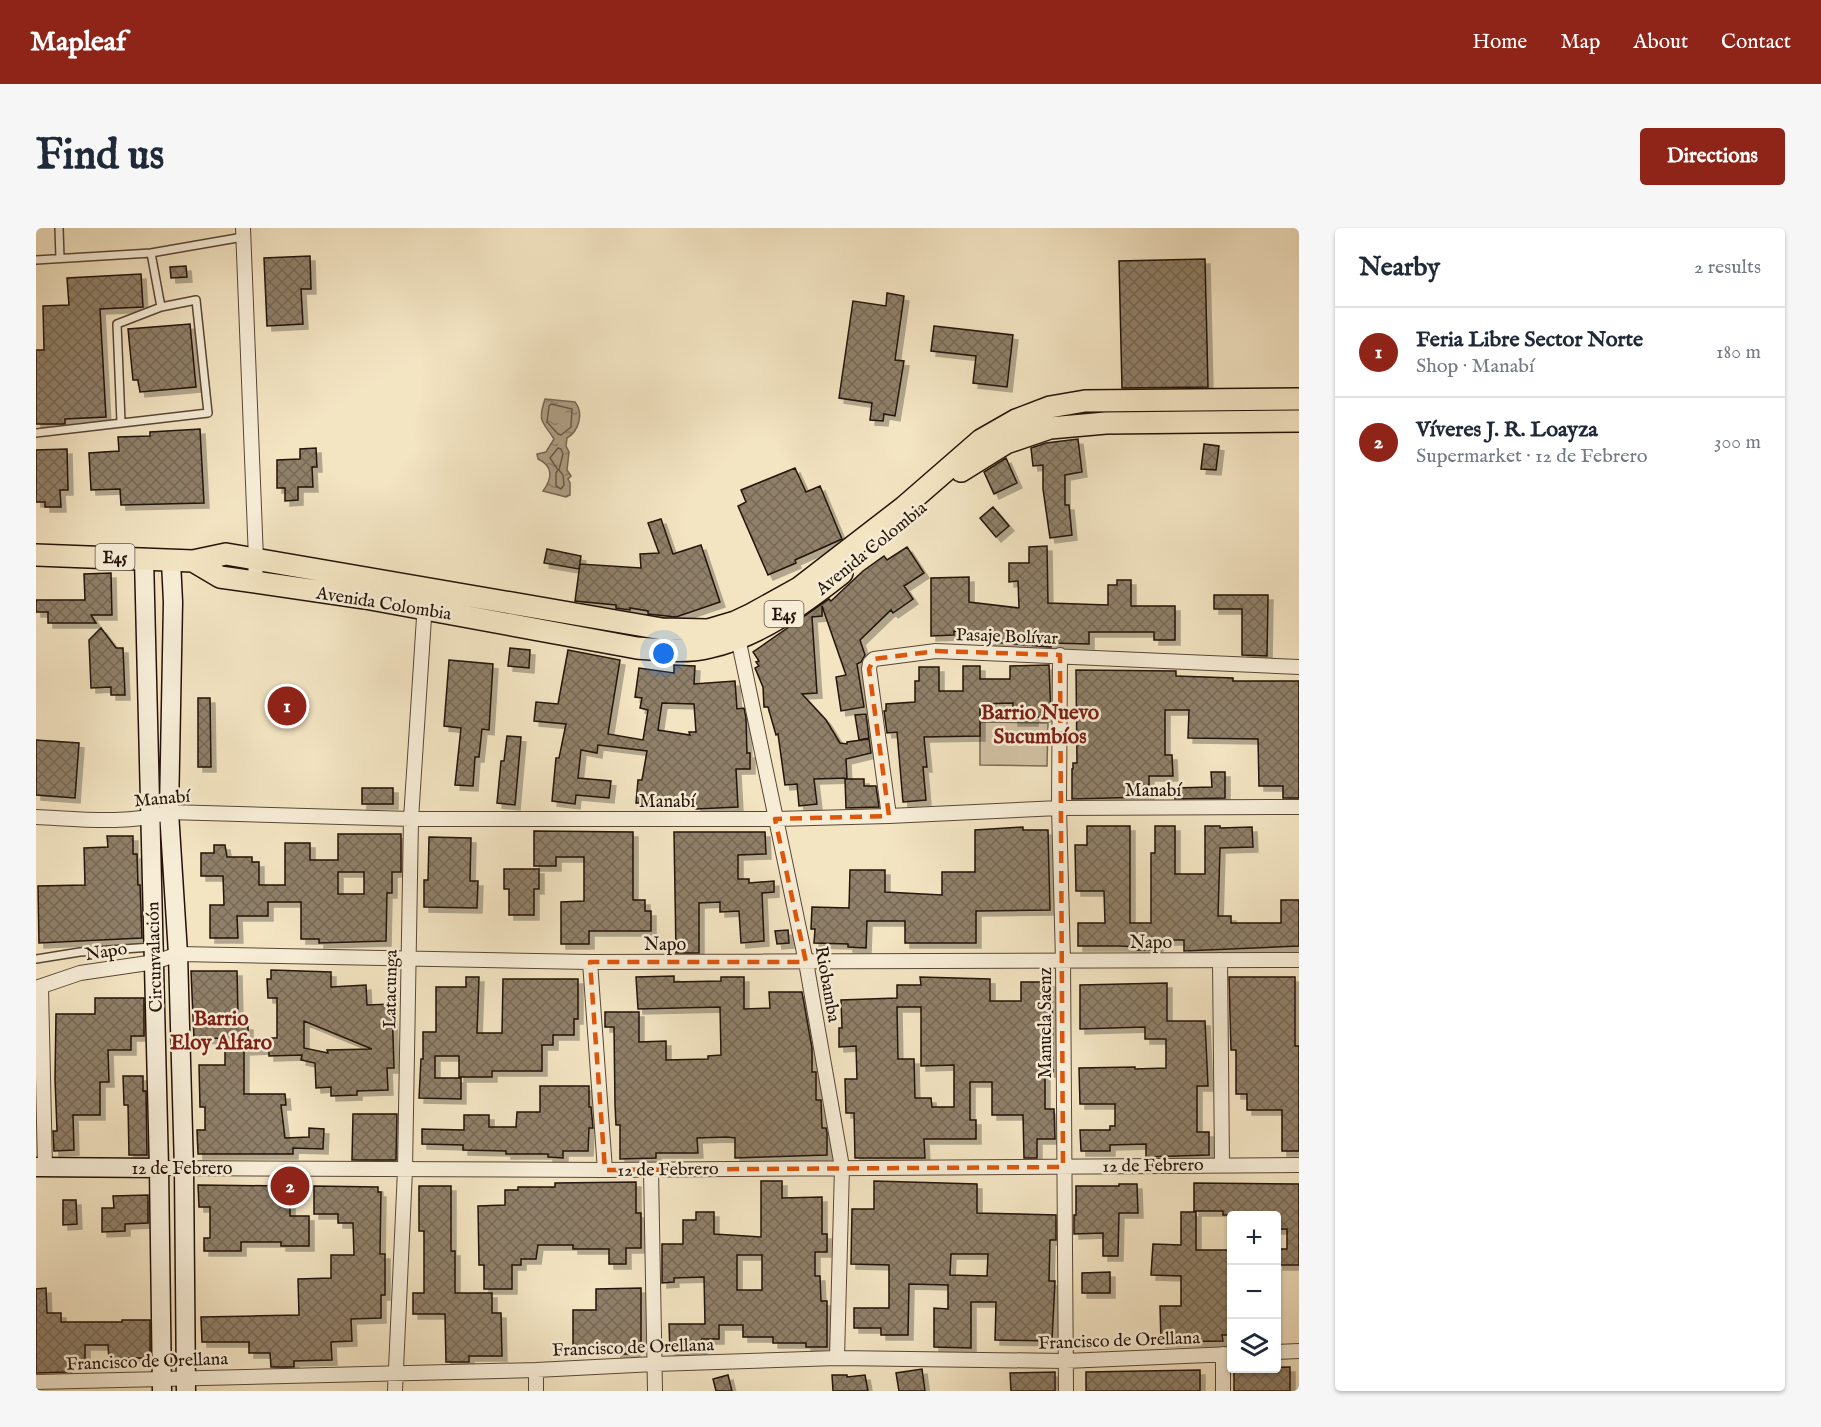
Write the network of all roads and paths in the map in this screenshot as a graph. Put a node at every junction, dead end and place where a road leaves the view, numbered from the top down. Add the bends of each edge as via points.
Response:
1 (59, 228) edge
2 (243, 233) edge
3 (152, 253) junction
4 (60, 258) junction
5 (36, 260) edge
6 (161, 307) junction
7 (1299, 399) edge
8 (1299, 421) edge
9 (121, 422) junction
10 (36, 433) edge
11 (36, 555) edge
12 (144, 558) junction
13 (256, 559) junction
14 (171, 561) junction
15 (193, 561) junction
16 (255, 582) junction
17 (426, 598) junction
18 (736, 630) junction
19 (1060, 655) junction
20 (1299, 667) edge
21 (1299, 807) edge
22 (1059, 808) junction
23 (169, 812) junction
24 (889, 816) junction
25 (36, 817) edge
26 (149, 818) junction
27 (411, 819) junction
28 (775, 819) junction
29 (154, 954) junction
30 (178, 954) junction
31 (36, 959) edge
32 (409, 959) junction
33 (1220, 960) junction
34 (1299, 960) edge
35 (1063, 961) junction
36 (590, 962) junction
37 (806, 962) junction
38 (38, 988) edge
39 (1222, 1164) junction
40 (1299, 1165) edge
41 (40, 1167) edge
42 (842, 1167) junction
43 (1063, 1167) junction
44 (159, 1168) junction
45 (184, 1168) junction
46 (405, 1170) junction
47 (604, 1170) junction
48 (651, 1170) junction
49 (1299, 1351) edge
50 (1281, 1352) edge
51 (1227, 1354) edge
52 (837, 1358) junction
53 (1065, 1361) junction
54 (655, 1364) junction
55 (536, 1370) junction
56 (395, 1374) junction
57 (36, 1382) edge
58 (185, 1384) edge
59 (162, 1385) edge
60 (395, 1391) edge
61 (536, 1391) edge
62 (655, 1391) edge
63 (1066, 1391) edge
64 (1223, 1391) edge

1 - 4 lane
2 - 3 lane
2 - 13 street
3 - 4 lane
3 - 6 lane
4 - 5 lane
6 - 9 lane via 117,324
6 - 9 lane via 196,300 208,413
7 - 18 main road, Avenida Colombia / E45 via 1085,401 1050,407 1016,420 981,440 799,588 753,614
8 - 18 main road, Avenida Colombia / E45 via 1106,423 1050,428 1006,443 966,467 893,533 807,601
9 - 10 lane
11 - 12 main road, Avenida Colombia / E45
12 - 14 main road, Avenida Colombia / E45
12 - 26 main road, Circunvalación
13 - 15 main road, Avenida Colombia / E45 via 226,554
13 - 16 street
13 - 17 main road, Avenida Colombia / E45
14 - 15 main road, Avenida Colombia / E45
14 - 23 main road, Circunvalación
15 - 16 main road, Avenida Colombia / E45 via 220,577
16 - 17 main road, Avenida Colombia / E45
17 - 18 main road, Avenida Colombia / E45 via 662,629
17 - 27 street, Latacunga
18 - 28 street, Riobamba
19 - 20 street, Pasaje Bolívar
19 - 22 street, Manuela Saenz
19 - 24 street, Pasaje Bolívar via 936,651 874,659 870,663
21 - 22 street, Manabí
22 - 24 street, Manabí
22 - 35 street, Manuela Saenz
23 - 26 street, Manabí
23 - 27 street, Manabí
23 - 30 main road, Circunvalación
24 - 28 street, Manabí
25 - 26 street, Manabí
26 - 29 main road, Circunvalación
27 - 28 street, Manabí
27 - 32 street, Latacunga
28 - 37 street, Riobamba
29 - 30 street, Napo
29 - 31 lane via 80,952
29 - 38 street, Napo
29 - 44 main road, Circunvalación
30 - 32 street, Napo
30 - 45 main road, Circunvalación
32 - 36 street, Napo
32 - 46 street, Latacunga
33 - 34 street, Napo
33 - 35 street, Napo
33 - 39 street
35 - 37 street, Napo
35 - 43 street, Manuela Saenz
36 - 37 street, Napo
36 - 47 street
37 - 42 street, Riobamba
38 - 41 street
39 - 40 street, 12 de Febrero
39 - 43 street, 12 de Febrero
41 - 44 main road, 12 de Febrero
42 - 43 street, 12 de Febrero
42 - 48 street, 12 de Febrero
42 - 52 street, Riobamba
43 - 53 street, Manuela Saenz
44 - 45 street, 12 de Febrero
44 - 59 main road, Circunvalación
45 - 46 street, 12 de Febrero
45 - 58 main road, Circunvalación
46 - 47 street, 12 de Febrero
46 - 56 street, Latacunga
47 - 48 street, 12 de Febrero
48 - 54 street
49 - 50 street
51 - 53 street, Francisco de Orellana
51 - 64 street
52 - 53 street, Francisco de Orellana
52 - 54 street, Francisco de Orellana
53 - 63 street, Manuela Saenz
54 - 55 street, Francisco de Orellana
54 - 62 street
55 - 56 street, Francisco de Orellana
55 - 61 street
56 - 58 street, Francisco de Orellana
56 - 60 street, Latacunga
57 - 59 street, Francisco de Orellana
58 - 59 street, Francisco de Orellana

